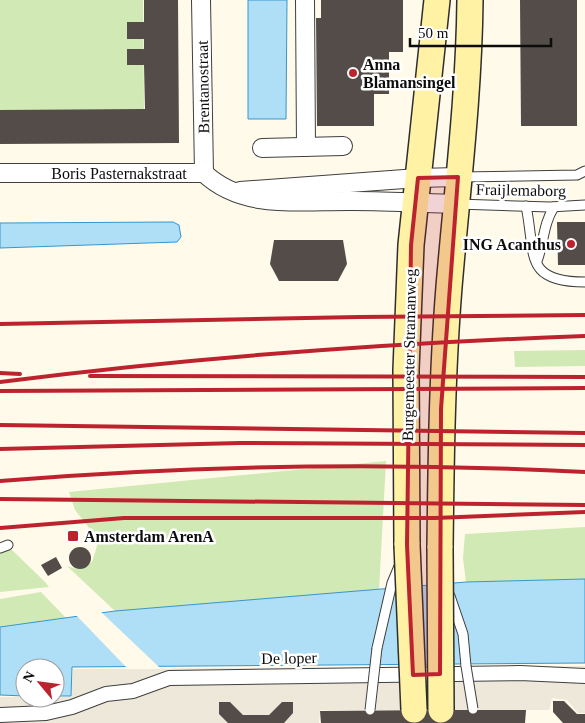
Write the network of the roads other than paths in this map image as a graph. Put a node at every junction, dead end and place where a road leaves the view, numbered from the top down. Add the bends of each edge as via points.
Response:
1 (201, 0) edge
2 (305, 0) edge
3 (437, 0) edge
4 (470, 0) edge
5 (343, 146) dead end
6 (306, 147) junction
7 (262, 148) dead end
8 (0, 173) edge
9 (204, 173) junction
10 (582, 174) edge
11 (458, 177) junction
12 (418, 178) junction
13 (232, 192) junction
14 (416, 202) junction
15 (457, 204) junction
16 (585, 204) edge
17 (526, 206) junction
18 (554, 207) junction
19 (537, 261) junction
20 (585, 282) edge
21 (407, 545) junction
22 (440, 548) junction
23 (585, 676) edge
24 (370, 710) dead end
25 (414, 710) dead end
26 (441, 710) dead end
27 (473, 710) dead end
28 (0, 715) edge

1 - 9 street, Brentanostraat
2 - 6 street
3 - 12 main road, Burgemeester Stramanweg
4 - 11 main road, Burgemeester Stramanweg via 469,58
5 - 6 street
6 - 7 street
8 - 9 street, Boris Pasternakstraat
9 - 13 street, Boris Pasternakstraat
10 - 11 lane, Fraijlemaborg
11 - 12 street
11 - 15 main road, Burgemeester Stramanweg
12 - 13 street
12 - 14 main road, Burgemeester Stramanweg
13 - 14 street, Boris Pasternakstraat via 264,201
14 - 15 street, Boris Pasternakstraat
14 - 21 main road, Burgemeester Stramanweg via 406,370
15 - 17 lane, Fraijlemaborg
15 - 22 main road, Burgemeester Stramanweg via 441,409
16 - 18 lane, Fraijlemaborg
17 - 18 lane, Fraijlemaborg
17 - 19 lane via 531,246
18 - 19 lane via 547,218
19 - 20 lane via 542,273 552,279
21 - 24 lane, bridge via 382,623
21 - 25 main road, Burgemeester Stramanweg, bridge
22 - 26 main road, Burgemeester Stramanweg, bridge
22 - 27 lane, bridge via 452,605 463,634
23 - 28 street, De loper via 520,673 169,678 133,691 106,694 46,713

